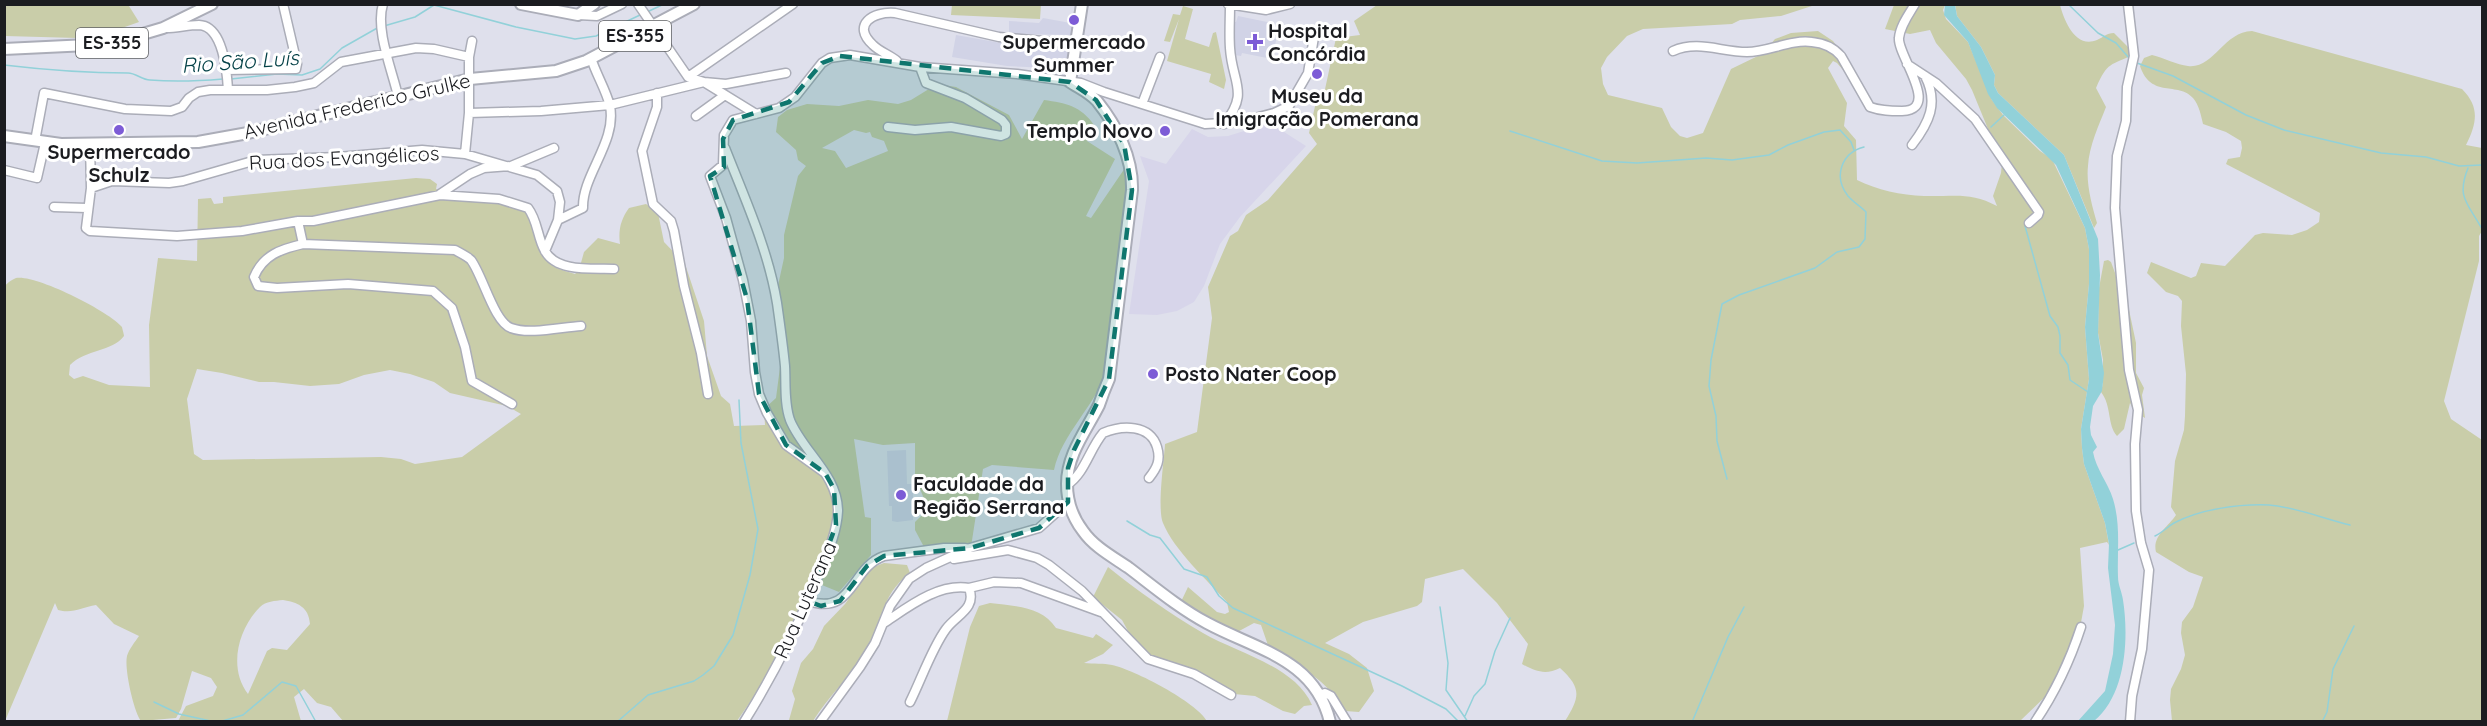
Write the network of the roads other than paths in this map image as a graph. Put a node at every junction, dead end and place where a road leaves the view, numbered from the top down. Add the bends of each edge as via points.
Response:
1 (212, 4) edge
2 (283, 4) edge
3 (383, 4) edge
4 (521, 4) edge
5 (594, 4) edge
6 (622, 4) edge
7 (694, 4) edge
8 (793, 4) edge
9 (1082, 4) edge
10 (1290, 4) edge
11 (1915, 4) edge
12 (2128, 4) edge
13 (1229, 5) edge
14 (640, 7) edge
15 (578, 15) junction
16 (651, 23) junction
17 (163, 28) junction
18 (1314, 37) dead end
19 (472, 41) dead end
20 (1076, 44) junction
21 (4, 49) edge
22 (1673, 51) dead end
23 (388, 53) junction
24 (469, 57) junction
25 (1160, 57) dead end
26 (591, 58) junction
27 (1906, 64) junction
28 (902, 65) junction
29 (920, 67) junction
30 (227, 72) junction
31 (786, 73) dead end
32 (1925, 75) junction
33 (688, 77) junction
34 (470, 79) junction
35 (704, 82) junction
36 (1070, 82) junction
37 (228, 87) junction
38 (657, 93) junction
39 (725, 94) junction
40 (398, 96) junction
41 (1143, 101) junction
42 (610, 105) junction
43 (469, 113) junction
44 (756, 114) junction
45 (696, 116) dead end
46 (1224, 124) junction
47 (888, 128) dead end
48 (4, 136) edge
49 (40, 142) junction
50 (723, 142) junction
51 (90, 144) junction
52 (1912, 145) dead end
53 (554, 148) dead end
54 (465, 154) junction
55 (511, 166) junction
56 (4, 170) edge
57 (90, 188) junction
58 (440, 195) junction
59 (54, 207) dead end
60 (87, 208) junction
61 (558, 219) junction
62 (298, 221) junction
63 (2029, 223) dead end
64 (303, 244) junction
65 (545, 251) junction
66 (614, 270) dead end
67 (581, 326) dead end
68 (708, 394) dead end
69 (512, 404) dead end
70 (825, 473) junction
71 (1149, 478) dead end
72 (1067, 485) junction
73 (1068, 502) junction
74 (970, 548) junction
75 (941, 560) junction
76 (969, 588) junction
77 (808, 601) junction
78 (1102, 613) junction
79 (883, 624) junction
80 (2081, 627) dead end
81 (1231, 695) dead end
82 (1320, 695) junction
83 (910, 702) dead end
84 (1327, 709) junction
85 (744, 722) edge
86 (820, 722) edge
87 (1321, 722) edge
88 (1330, 722) edge
89 (1347, 722) edge
90 (2035, 722) edge
91 (2130, 722) edge

1 - 17 main road, ES-355
2 - 30 street via 296,69
3 - 23 street via 380,18
4 - 15 main road, ES-355
5 - 15 main road, ES-355
6 - 15 street via 597,16
7 - 16 main road, Avenida Frederico Grulke / ES-355
8 - 33 street
9 - 20 main road
10 - 13 street via 1266,10
11 - 27 street via 1899,36
12 - 91 street via 2134,56 2126,121 2117,156 2115,208 2130,380 2138,410 2136,511 2150,570
13 - 46 street via 1230,50 1239,93 1235,110
14 - 16 street
16 - 26 main road, Avenida Frederico Grulke / ES-355
16 - 33 street
17 - 21 main road, ES-355 via 109,44
17 - 30 street via 209,28 218,39
18 - 46 street via 1308,73 1289,105 1260,117
19 - 24 street
20 - 28 street via 999,37 895,13 884,12 868,19 864,32 872,45
20 - 36 main road
22 - 27 street via 1686,45 1746,52 1808,42 1821,44 1841,56 1868,104 1884,111 1907,110 1917,103 1919,87
23 - 24 street via 416,48
23 - 37 street via 341,62 314,83 267,90
23 - 40 street
24 - 34 street
25 - 41 street
26 - 34 main road, Avenida Frederico Grulke / ES-355 via 556,71
26 - 42 street
27 - 32 street
28 - 29 street
28 - 44 street via 850,55 830,58 789,102
29 - 36 street
29 - 47 street via 926,83 965,98 1002,120 1006,134 951,127
30 - 37 street
31 - 35 street via 726,84
32 - 52 street via 1931,90 1931,110 1927,125
32 - 63 street via 1981,126 2039,212
33 - 35 street
34 - 40 main road, Avenida Frederico Grulke / ES-355
34 - 43 street
35 - 38 street
35 - 39 street
36 - 41 street
36 - 72 main road via 1096,100 1124,144 1132,175 1109,379 1074,450
37 - 49 street via 198,92 182,107 171,111 96,104 44,93
38 - 42 street
38 - 68 street via 657,107 642,151 654,204 675,231
39 - 44 street
39 - 45 street
40 - 51 main road, Avenida Frederico Grulke via 198,142
41 - 46 street via 1207,119 1212,124
42 - 43 street
42 - 61 street via 610,127 583,208
43 - 54 street
44 - 50 street via 733,120
48 - 49 main road, Avenida Frederico Grulke
49 - 51 main road, Avenida Frederico Grulke
49 - 56 street via 37,178
50 - 70 street, Rua Luterana via 771,272 789,417 798,438
50 - 70 street via 723,165 710,176 726,218 747,299 759,394 786,445
51 - 57 street
53 - 55 street
54 - 55 street, Rua dos Evangélicos
54 - 57 street, Rua dos Evangélicos via 422,150 256,160 183,181 112,181
55 - 58 street via 484,168
55 - 61 street, Rua dos Evangélicos via 537,175 557,191
57 - 60 street
58 - 62 street
58 - 65 street via 499,199 528,208
59 - 60 street
60 - 62 street via 86,228 90,231 177,236 242,231
61 - 65 street
62 - 64 street
64 - 67 street via 455,250 470,258 498,316 509,328 525,331
64 - 69 street via 284,248 260,264 254,277 258,286 348,284 433,291 452,309 472,381
65 - 66 street via 555,261 571,267
70 - 77 street, Rua Luterana via 834,489 836,525
71 - 72 street via 1158,462 1154,439 1148,432 1126,428 1103,433 1077,478
72 - 73 main road
73 - 74 street via 1039,528
73 - 82 main road via 1076,521 1094,543 1184,609 1291,664 1312,682
74 - 75 street
74 - 77 street via 884,556 867,566 840,601 821,606
75 - 78 street via 1008,550 1025,553 1049,565
75 - 79 street via 909,579 898,592
76 - 78 street via 994,582 1022,583
76 - 79 street via 957,587 923,598
76 - 83 street via 972,601 946,629
77 - 85 street, Rua Luterana
78 - 81 street via 1148,659 1194,674
79 - 86 street via 860,667
80 - 90 street via 2071,659
82 - 84 main road
82 - 89 street via 1331,696
84 - 87 street
84 - 88 main road

